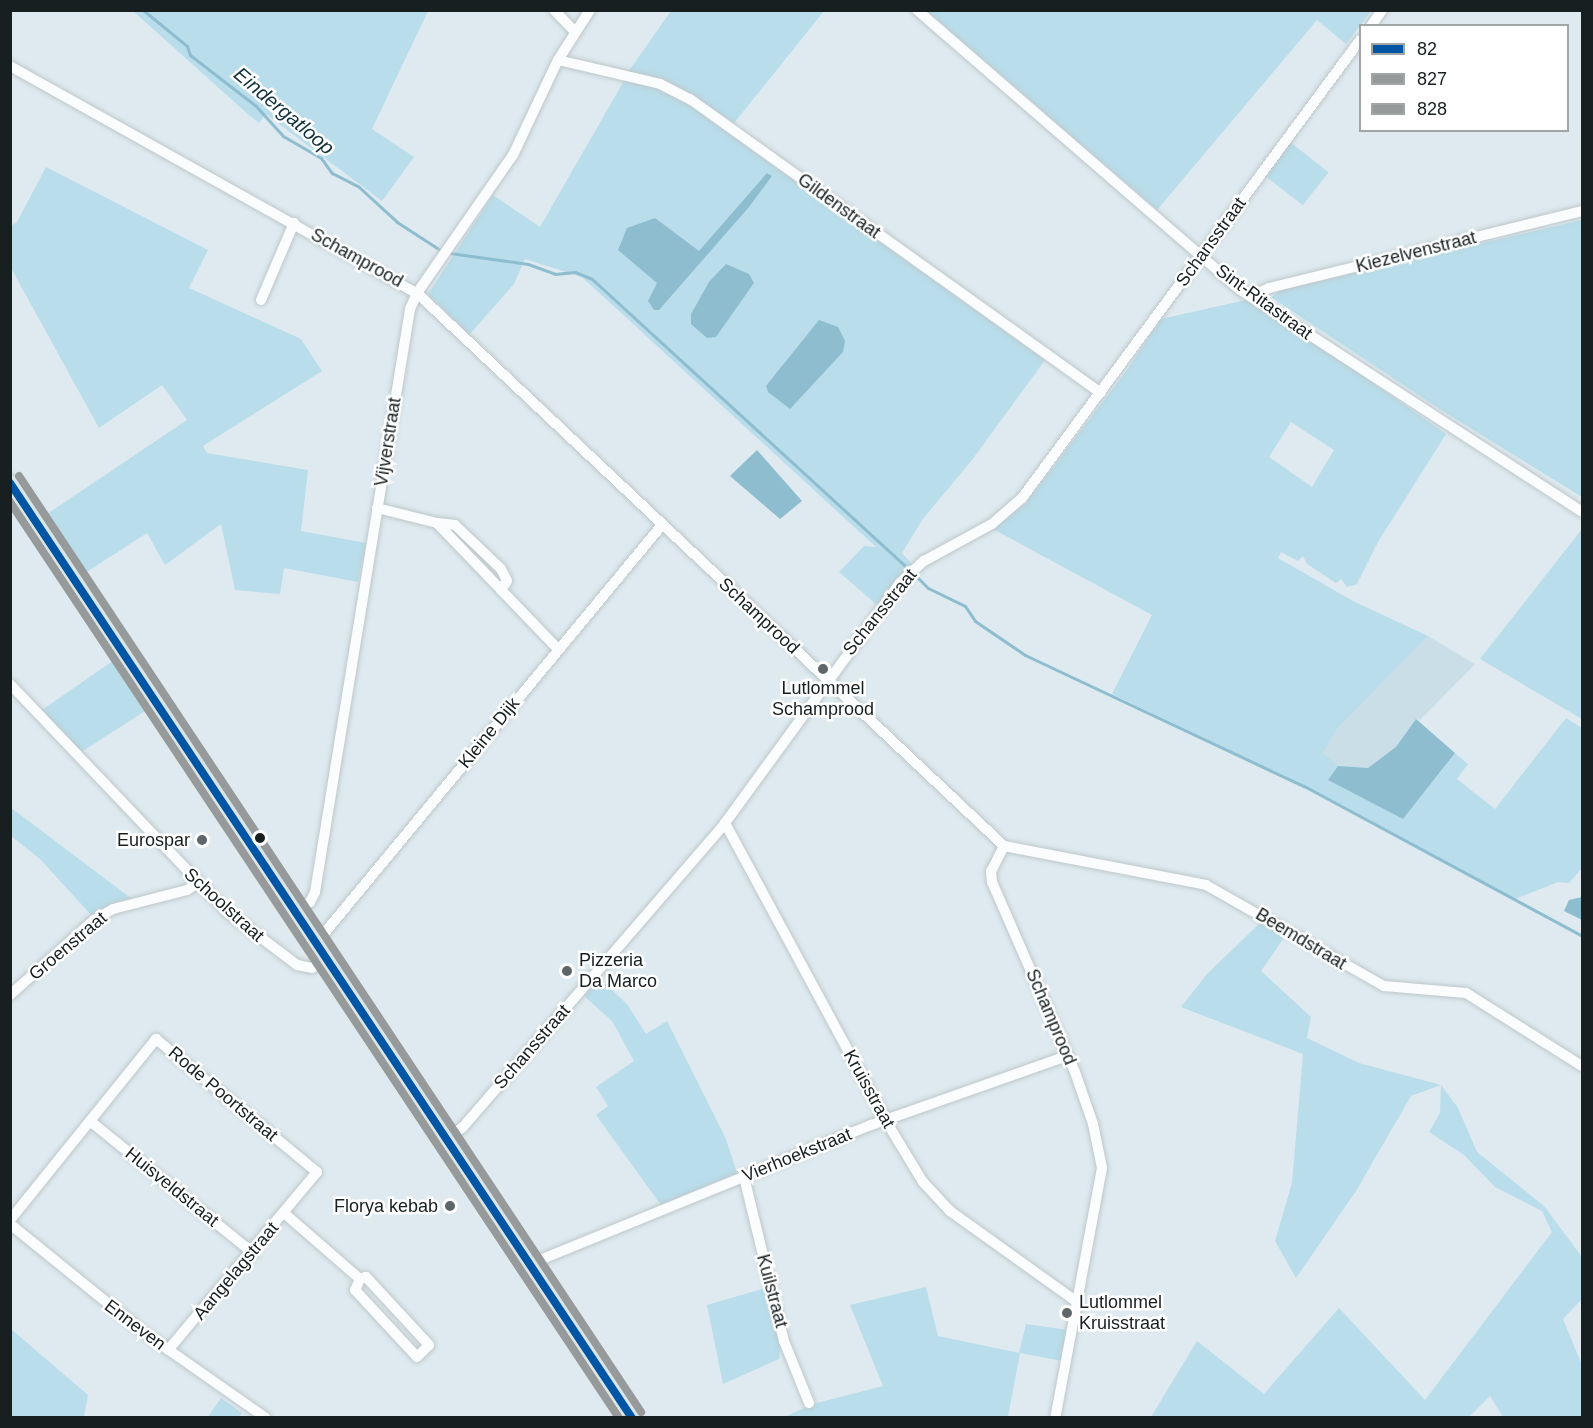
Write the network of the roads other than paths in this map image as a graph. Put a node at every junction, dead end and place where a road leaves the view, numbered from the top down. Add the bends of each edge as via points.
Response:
1 (554, 10) edge
2 (590, 10) edge
3 (917, 10) edge
4 (1382, 10) edge
5 (1372, 24) edge
6 (575, 32) junction
7 (1359, 41) edge
8 (558, 60) junction
9 (10, 66) edge
10 (1582, 211) edge
11 (294, 223) junction
12 (1201, 256) junction
13 (417, 293) junction
14 (1251, 297) junction
15 (261, 300) dead end
16 (1101, 393) junction
17 (10, 482) edge
18 (377, 507) junction
19 (1582, 512) edge
20 (663, 525) junction
21 (558, 649) junction
22 (827, 679) junction
23 (10, 684) edge
24 (725, 823) junction
25 (1004, 846) junction
26 (198, 884) junction
27 (296, 912) junction
28 (316, 942) junction
29 (327, 959) junction
30 (10, 995) edge
31 (1067, 1056) junction
32 (1582, 1066) edge
33 (90, 1121) junction
34 (886, 1121) junction
35 (447, 1139) junction
36 (744, 1177) junction
37 (284, 1213) junction
38 (10, 1222) edge
39 (253, 1253) junction
40 (530, 1264) junction
41 (360, 1280) junction
42 (1077, 1302) junction
43 (168, 1350) junction
44 (809, 1403) dead end
45 (266, 1418) edge
46 (632, 1418) edge
47 (1055, 1418) edge

1 - 6 street
2 - 6 street, Vijverstraat
3 - 12 street, Sint-Ritastraat
4 - 5 street
6 - 8 street, Vijverstraat
7 - 12 street, Schansstraat
8 - 13 street, Vijverstraat via 513,155
8 - 16 street, Gildenstraat via 660,84 690,99
9 - 11 street, Schamprood
10 - 14 street, Kiezelvenstraat via 1269,288
11 - 13 street, Schamprood
11 - 15 street
12 - 14 street, Sint-Ritastraat
12 - 16 street, Schansstraat
13 - 18 street, Vijverstraat via 410,309
13 - 20 street, Schamprood
14 - 19 street, Sint-Ritastraat
16 - 22 street, Schansstraat via 1012,509 912,570
17 - 27 main road
18 - 21 street via 437,523
18 - 27 street, Vijverstraat via 315,892 310,902
20 - 21 street, Kleine Dijk
20 - 22 street, Schamprood
21 - 28 street, Kleine Dijk
22 - 24 street, Schansstraat
22 - 25 street, Schamprood
23 - 26 street, Schoolstraat
24 - 34 street, Kruisstraat
24 - 35 street, Schansstraat via 463,1127
25 - 31 street, Schamprood via 991,871 992,882
25 - 32 street, Beemdstraat via 1206,885 1384,986 1466,993
26 - 29 street, Schoolstraat via 227,912 297,965 312,968
26 - 30 street, Groenstraat via 113,909 94,920
27 - 28 main road
28 - 29 main road
29 - 35 main road
31 - 34 street, Vierhoekstraat
31 - 42 street, Schamprood via 1093,1125 1102,1168
33 - 37 street, Rode Poortstraat via 156,1039 317,1173
33 - 38 street, Rode Poortstraat
33 - 39 street, Huisveldstraat
34 - 36 street, Vierhoekstraat
34 - 42 street, Kruisstraat via 935,1198
35 - 40 main road
36 - 40 street, Vierhoekstraat
36 - 44 street, Kuilstraat via 784,1341
37 - 39 street, Aangelagstraat
37 - 41 street, Aangelagstraat
38 - 43 street, Enneven
39 - 43 street, Aangelagstraat
40 - 46 main road
41 - 41 street, Aangelagstraat via 355,1290 417,1357 429,1346 366,1277
42 - 47 street, Schamprood
43 - 45 street, Enneven

